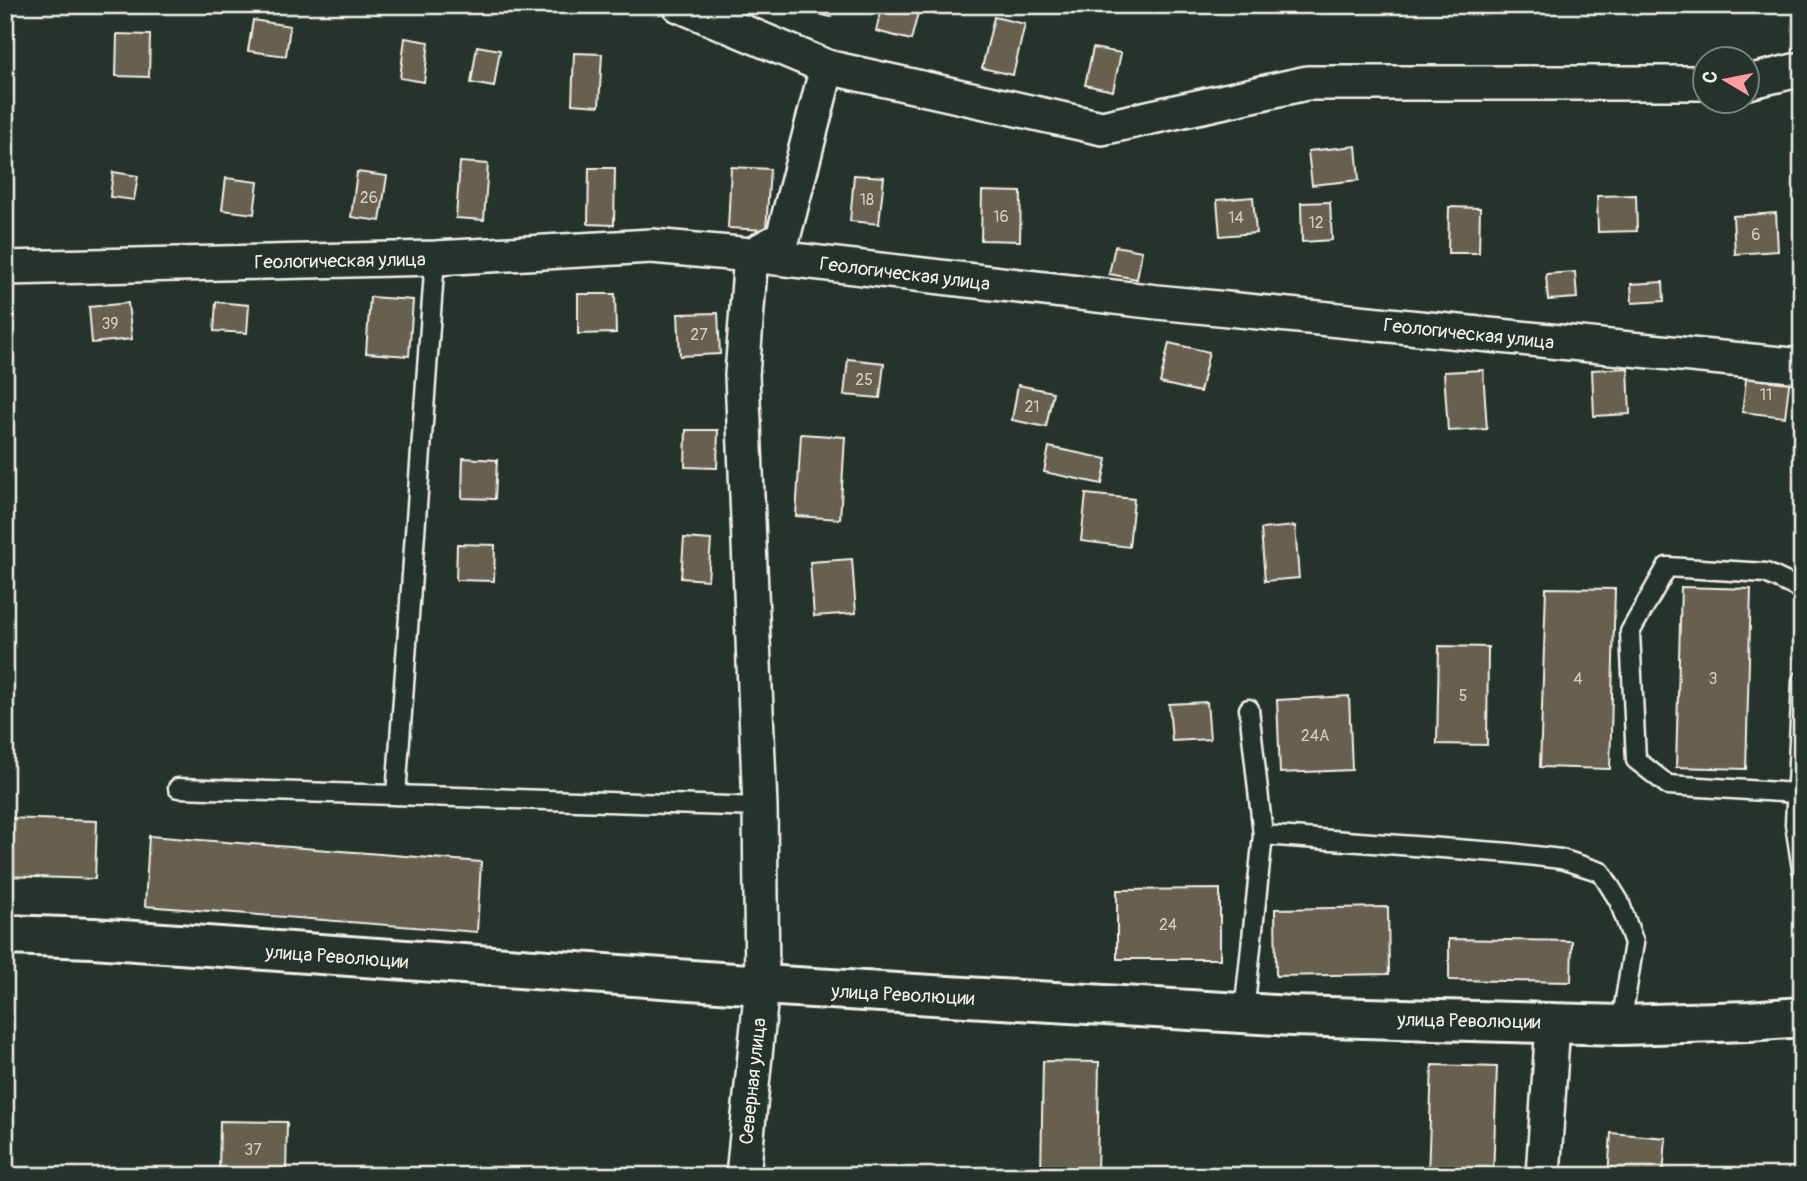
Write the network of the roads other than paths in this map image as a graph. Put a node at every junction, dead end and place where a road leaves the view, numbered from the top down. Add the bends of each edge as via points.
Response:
1 (679, 5) edge
2 (827, 67) junction
3 (1802, 69) edge
4 (1762, 79) edge
5 (1692, 83) edge
6 (751, 255) junction
7 (435, 258) junction
8 (5, 268) edge
9 (1802, 366) edge
10 (1802, 590) edge
11 (1802, 681) edge
12 (1249, 709) dead end
13 (178, 788) dead end
14 (1797, 793) junction
15 (396, 795) junction
16 (760, 807) junction
17 (1799, 824) edge
18 (1263, 835) junction
19 (1802, 869) edge
20 (5, 935) edge
21 (762, 985) junction
22 (1244, 1013) junction
23 (1802, 1017) edge
24 (1553, 1023) junction
25 (1621, 1025) junction
26 (743, 1176) edge
27 (1543, 1176) edge

1 - 2 street
2 - 5 street via 1102,128 1307,83
2 - 6 street via 783,238
3 - 4 street
6 - 7 street, Геологическая улица via 652,246
6 - 9 street, Геологическая улица via 1157,302
6 - 16 street, Северная улица via 742,375
7 - 8 street, Геологическая улица
7 - 15 lane
10 - 14 lane via 1766,573 1667,566 1630,632 1636,760 1668,785
11 - 14 lane
12 - 18 lane
13 - 15 lane
14 - 17 lane
15 - 16 lane
16 - 21 street, Северная улица
17 - 19 lane
18 - 22 lane
18 - 25 lane via 1510,853 1561,859 1601,872 1619,901 1634,943
20 - 21 street, улица Революции
21 - 22 street, улица Революции
21 - 26 street, Северная улица
22 - 24 street, улица Революции
23 - 25 street, улица Революции
24 - 25 street, улица Революции
24 - 27 street

